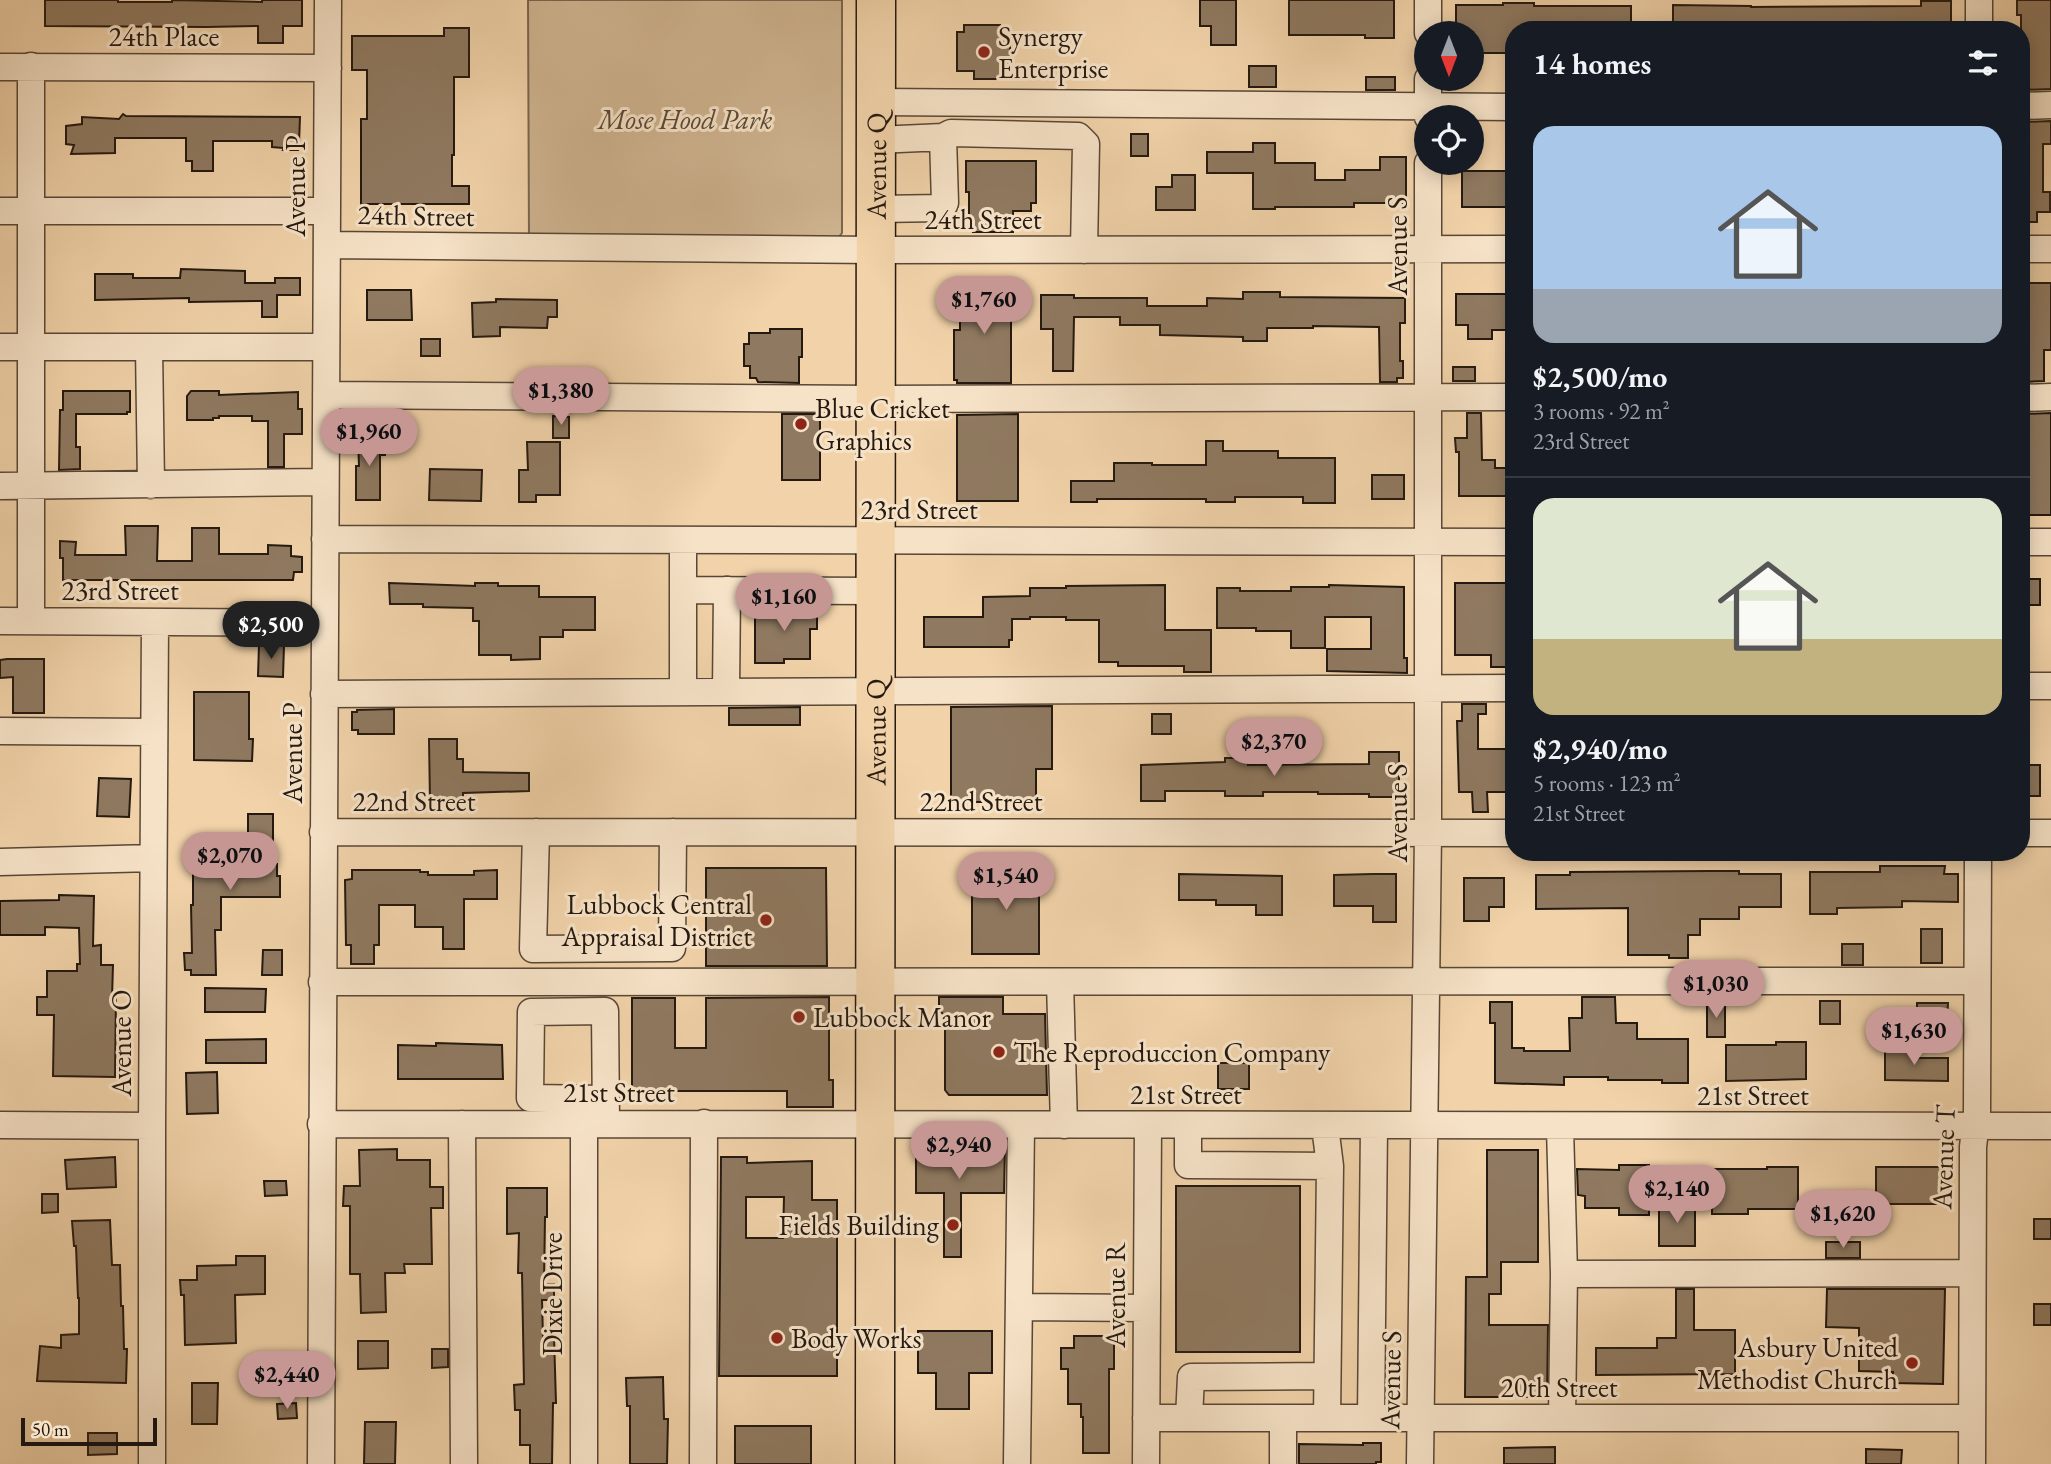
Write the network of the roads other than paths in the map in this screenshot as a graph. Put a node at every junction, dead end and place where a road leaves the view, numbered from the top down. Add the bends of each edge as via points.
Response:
1 (328, 0) edge
2 (876, 0) edge
3 (1428, 0) edge
4 (1979, 0) edge
5 (1428, 21) edge
6 (1979, 21) edge
7 (31, 66) junction
8 (0, 67) edge
9 (328, 68) junction
10 (877, 102) junction
11 (2051, 105) edge
12 (2030, 106) edge
13 (1505, 108) edge
14 (1484, 109) edge
15 (1414, 112) edge
16 (943, 137) junction
17 (877, 140) junction
18 (1428, 175) edge
19 (877, 209) junction
20 (0, 211) edge
21 (31, 211) junction
22 (327, 211) junction
23 (327, 245) junction
24 (1505, 249) edge
25 (2030, 249) edge
26 (2051, 249) edge
27 (877, 250) junction
28 (1084, 250) junction
29 (1428, 250) junction
30 (326, 346) junction
31 (0, 347) edge
32 (31, 347) junction
33 (149, 347) junction
34 (326, 395) junction
35 (1428, 396) junction
36 (1505, 397) edge
37 (2051, 397) edge
38 (2030, 398) edge
39 (877, 399) junction
40 (325, 482) junction
41 (151, 485) junction
42 (0, 486) edge
43 (31, 486) junction
44 (325, 540) junction
45 (683, 540) junction
46 (876, 540) junction
47 (1428, 542) junction
48 (1505, 542) edge
49 (2030, 542) edge
50 (2051, 542) edge
51 (683, 590) junction
52 (727, 590) junction
53 (876, 591) junction
54 (0, 621) edge
55 (32, 621) junction
56 (155, 622) junction
57 (324, 623) junction
58 (2030, 686) edge
59 (2051, 686) edge
60 (1428, 688) junction
61 (1505, 688) edge
62 (876, 690) junction
63 (683, 691) junction
64 (726, 691) junction
65 (324, 694) junction
66 (0, 731) edge
67 (154, 732) junction
68 (323, 832) junction
69 (536, 832) junction
70 (673, 832) junction
71 (876, 832) junction
72 (2030, 832) edge
73 (2051, 832) edge
74 (1428, 833) junction
75 (1505, 833) edge
76 (153, 858) junction
77 (1978, 861) edge
78 (0, 862) edge
79 (876, 981) junction
80 (1977, 981) junction
81 (322, 982) junction
82 (1060, 982) junction
83 (1426, 983) junction
84 (598, 1115) junction
85 (704, 1123) junction
86 (875, 1123) junction
87 (321, 1124) junction
88 (462, 1124) junction
89 (0, 1125) edge
90 (1021, 1125) junction
91 (1064, 1125) junction
92 (152, 1126) junction
93 (1148, 1126) junction
94 (1188, 1126) junction
95 (1325, 1126) junction
96 (1374, 1126) junction
97 (1424, 1126) junction
98 (1560, 1126) junction
99 (1975, 1126) junction
100 (2051, 1126) edge
101 (1330, 1166) junction
102 (1971, 1273) junction
103 (1564, 1274) junction
104 (1019, 1307) junction
105 (1147, 1308) junction
106 (1327, 1376) junction
107 (1146, 1418) junction
108 (1189, 1418) junction
109 (1283, 1418) junction
110 (1327, 1418) junction
111 (1371, 1418) junction
112 (1421, 1418) junction
113 (1562, 1418) junction
114 (1971, 1418) junction
115 (152, 1464) edge
116 (321, 1464) edge
117 (464, 1464) edge
118 (584, 1464) edge
119 (703, 1464) edge
120 (875, 1464) edge
121 (1017, 1464) edge
122 (1146, 1464) edge
123 (1283, 1464) edge
124 (1420, 1464) edge
125 (1972, 1464) edge

1 - 9 street, Avenue P
2 - 10 highway, Avenue Q
3 - 5 street
4 - 6 street
7 - 8 street, 24th Place
7 - 9 street, 24th Place
7 - 21 street
9 - 22 street, Avenue P
10 - 15 street
10 - 17 highway, Avenue Q
11 - 12 street
13 - 14 street
16 - 17 street
16 - 19 street via 942,208
16 - 28 street via 951,133 1078,136 1086,144
17 - 19 highway, Avenue Q
18 - 29 street, Avenue S
19 - 27 highway, Avenue Q
20 - 21 street
21 - 22 street
21 - 32 street
22 - 23 street, Avenue P
23 - 27 street, 24th Street
23 - 30 street, Avenue P
24 - 29 street, 24th Street
25 - 26 street
27 - 28 street, 24th Street
27 - 39 highway, Avenue Q
28 - 29 street, 24th Street
29 - 35 street, Avenue S
30 - 33 street
30 - 34 street, Avenue P
31 - 32 street
32 - 33 street
32 - 43 street
33 - 41 street
34 - 39 street
34 - 40 street, Avenue P
35 - 36 street
35 - 39 street
35 - 47 street, Avenue S
37 - 38 street
39 - 46 highway, Avenue Q
40 - 41 street
40 - 44 street, Avenue P
41 - 43 street
42 - 43 street
43 - 55 street
44 - 45 street, 23rd Street
44 - 57 street, Avenue P
45 - 46 street, 23rd Street
45 - 51 street
46 - 47 street, 23rd Street
46 - 53 highway, Avenue Q
47 - 48 street, 23rd Street
47 - 60 street, Avenue S
49 - 50 street
51 - 52 street
51 - 63 street
52 - 53 street
52 - 64 street
53 - 62 highway, Avenue Q
54 - 55 street, 23rd Street
55 - 56 street, 23rd Street
56 - 57 street, 23rd Street
56 - 67 street, Avenue O
57 - 65 street, Avenue P
58 - 59 street
60 - 61 street
60 - 62 street
60 - 74 street, Avenue S
62 - 64 street
62 - 71 highway, Avenue Q
63 - 64 street
63 - 65 street
65 - 68 street, Avenue P
66 - 67 street
67 - 76 street, Avenue O
68 - 69 street, 22nd Street
68 - 81 street, Avenue P
69 - 70 street, 22nd Street
69 - 70 street via 533,949 672,948
70 - 71 street, 22nd Street
71 - 74 street, 22nd Street
71 - 79 highway, Avenue Q
72 - 73 street
74 - 75 street, 22nd Street
74 - 83 street, Avenue S
76 - 78 street
76 - 92 street, Avenue O
77 - 80 street, Avenue T
79 - 81 street
79 - 82 street
79 - 86 highway, Avenue Q
80 - 83 street
80 - 99 street, Avenue T
81 - 87 street, Avenue P
82 - 83 street
82 - 91 street
83 - 97 street, Avenue S
84 - 85 street, 21st Street
84 - 88 street, 21st Street
84 - 118 street, Dixie Drive
85 - 86 street, 21st Street
85 - 119 street
86 - 90 street, 21st Street
86 - 120 highway, Avenue Q
87 - 88 street, 21st Street
87 - 116 street, Avenue P
88 - 117 street
89 - 92 street
90 - 91 street, 21st Street
90 - 104 street
91 - 93 street, 21st Street
92 - 115 street, Avenue O
93 - 94 street, 21st Street
93 - 105 street, Avenue R
94 - 95 street, 21st Street
94 - 101 street via 1188,1165
95 - 96 street, 21st Street
95 - 101 street
96 - 97 street, 21st Street
96 - 111 street
97 - 98 street, 21st Street
97 - 112 street, Avenue S
98 - 99 street, 21st Street
98 - 103 street
99 - 100 street, 21st Street
99 - 102 street, Avenue T
101 - 106 street
102 - 103 street
102 - 114 street, Avenue T
103 - 113 street
104 - 105 street
104 - 121 street
105 - 107 street, Avenue R
106 - 108 street via 1191,1377
106 - 110 street
107 - 108 street, 20th Street
107 - 122 street, Avenue R
108 - 109 street, 20th Street
109 - 110 street, 20th Street
109 - 123 street
110 - 111 street, 20th Street
111 - 112 street, 20th Street
112 - 113 street, 20th Street
112 - 124 street, Avenue S
113 - 114 street, 20th Street
114 - 125 street, Avenue T

